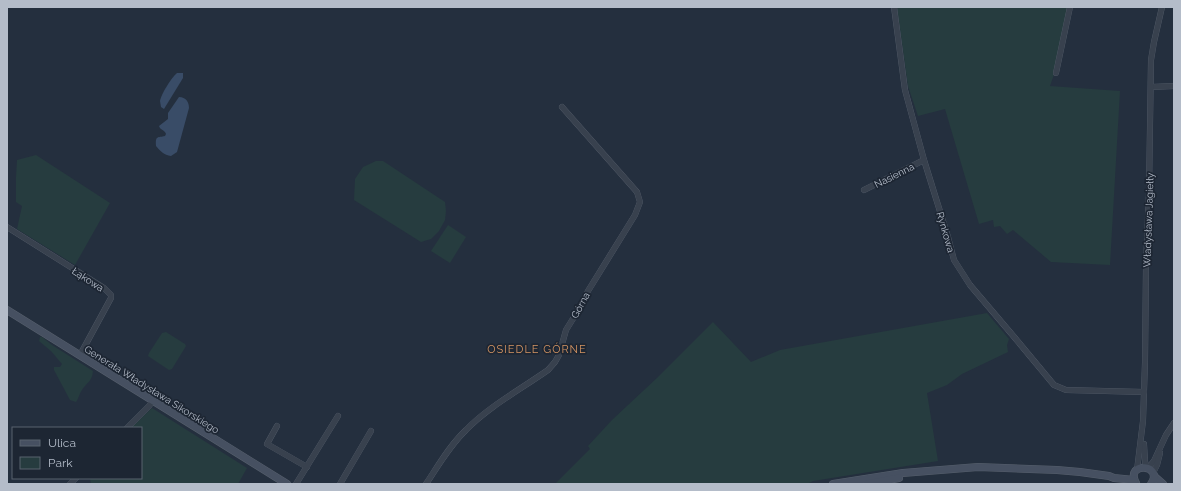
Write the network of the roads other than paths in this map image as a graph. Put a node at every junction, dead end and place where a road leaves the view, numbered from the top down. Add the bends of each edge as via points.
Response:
1 (894, 7) edge
2 (1070, 7) edge
3 (1162, 7) edge
4 (1056, 73) dead end
5 (1174, 86) edge
6 (1151, 87) junction
7 (562, 107) dead end
8 (924, 160) junction
9 (864, 190) dead end
10 (7, 227) edge
11 (7, 310) edge
12 (80, 356) junction
13 (1144, 392) junction
14 (153, 401) junction
15 (338, 416) dead end
16 (1174, 423) edge
17 (277, 426) dead end
18 (128, 427) edge
19 (371, 431) dead end
20 (1142, 435) junction
21 (307, 467) junction
22 (1150, 471) junction
23 (915, 473) junction
24 (1136, 477) edge
25 (287, 484) edge
26 (296, 484) edge
27 (340, 484) edge
28 (426, 484) edge
29 (833, 484) edge
30 (867, 484) edge
31 (1151, 484) edge
32 (1163, 484) edge

1 - 8 street, Rynkowa via 905,90
2 - 4 street
3 - 6 street, Władysława Jagiełły via 1151,60
5 - 6 street
6 - 13 street, Władysława Jagiełły
7 - 28 street, Górna via 637,192 640,202 635,215 566,330 555,362 548,370 465,430
8 - 9 street, Nasienna
8 - 13 street, Rynkowa via 954,260 970,285 1054,385 1066,390
10 - 12 street, Łąkowa via 104,288 111,295
11 - 12 street, Generała Władysława Sikorskiego
12 - 14 street, Generała Władysława Sikorskiego
13 - 20 street, Władysława Jagiełły
14 - 18 street
14 - 25 street, Generała Władysława Sikorskiego
15 - 21 street
16 - 22 street via 1162,443 1159,461
17 - 21 street via 267,444
19 - 27 street
20 - 22 street, Władysława Jagiełły
20 - 24 street, Władysława Jagiełły
21 - 26 street
22 - 24 street via 1141,467
22 - 31 street via 1153,480
22 - 32 street
23 - 24 street via 978,467
23 - 29 street
23 - 30 street

